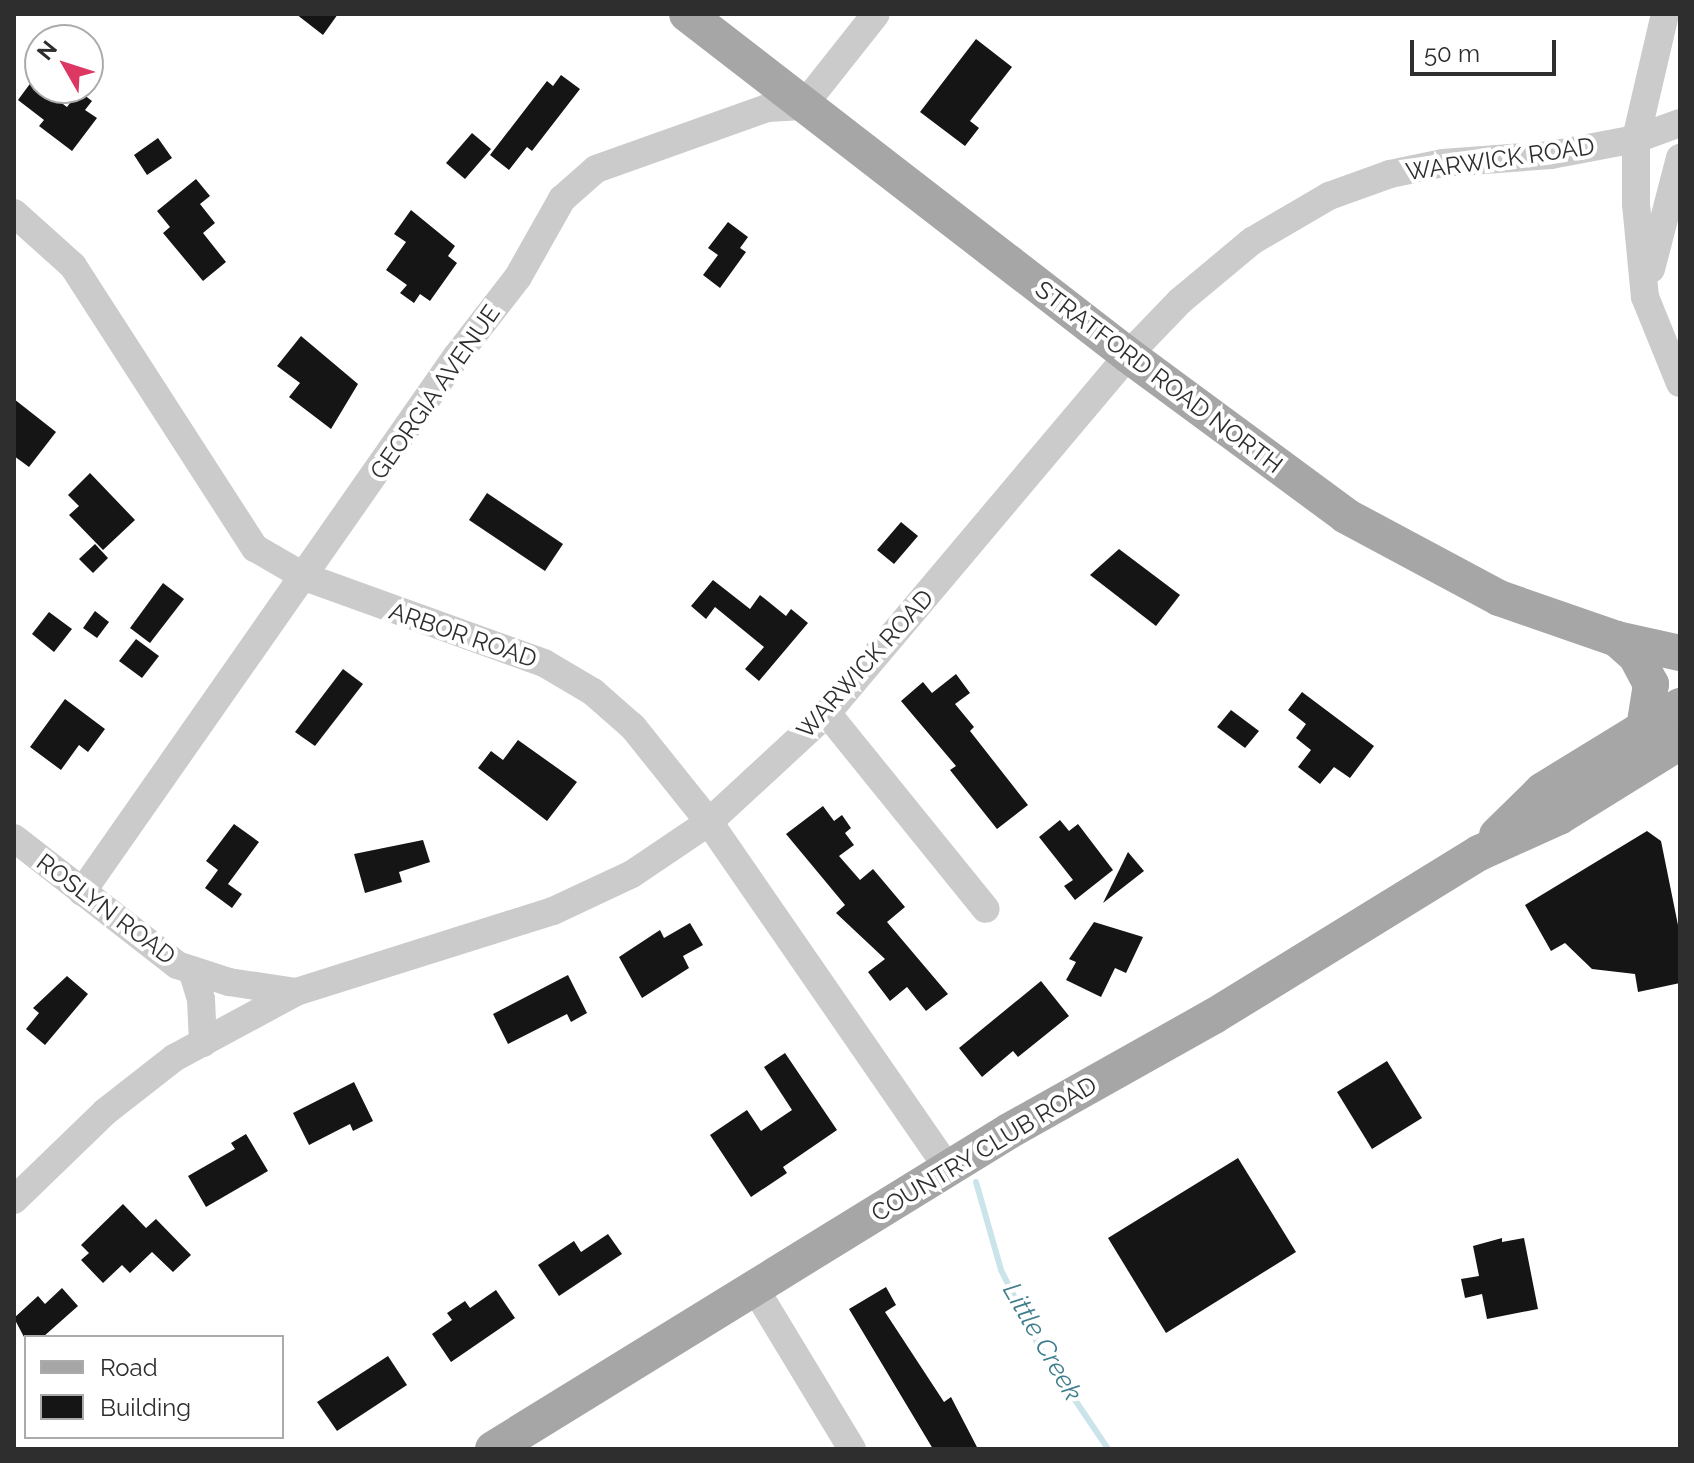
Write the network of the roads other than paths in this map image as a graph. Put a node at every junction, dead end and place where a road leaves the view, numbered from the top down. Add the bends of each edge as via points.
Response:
1 (687, 14) edge
2 (876, 14) edge
3 (1665, 14) edge
4 (803, 106) junction
5 (1680, 123) edge
6 (1636, 139) junction
7 (1680, 158) edge
8 (14, 213) edge
9 (1645, 297) junction
10 (1128, 355) junction
11 (1680, 383) edge
12 (305, 577) junction
13 (1617, 639) junction
14 (1680, 653) edge
15 (1680, 706) edge
16 (827, 713) junction
17 (1644, 728) junction
18 (1680, 742) edge
19 (1640, 766) junction
20 (1680, 776) edge
21 (709, 822) junction
22 (14, 838) edge
23 (1479, 853) junction
24 (82, 892) junction
25 (986, 909) dead end
26 (192, 970) junction
27 (296, 992) junction
28 (203, 1043) junction
29 (948, 1168) junction
30 (14, 1200) edge
31 (754, 1287) junction
32 (493, 1449) edge
33 (852, 1449) edge

1 - 4 main road, STRATFORD ROAD NORTH
2 - 4 street
3 - 6 street
4 - 10 main road, STRATFORD ROAD NORTH
4 - 12 street, GEORGIA AVENUE via 767,108 596,169 579,182 562,199 518,277 456,357
5 - 6 street, WARWICK ROAD
6 - 9 street
6 - 10 street, WARWICK ROAD via 1551,155 1443,163 1390,174 1329,196 1252,241 1180,301
7 - 9 street
8 - 12 street, ARBOR ROAD via 73,266 243,536
9 - 11 street
10 - 13 main road, STRATFORD ROAD NORTH via 1304,487 1386,540 1499,598
10 - 16 street, WARWICK ROAD
12 - 21 street, ARBOR ROAD via 432,627 496,642 593,692 633,727
12 - 24 street, GEORGIA AVENUE
13 - 14 main road, STRATFORD ROAD NORTH
13 - 17 main road via 1636,656 1651,684
15 - 17 main road, COUNTRY CLUB ROAD
16 - 21 street, WARWICK ROAD
16 - 25 street
17 - 23 main road, COUNTRY CLUB ROAD via 1543,790
18 - 19 main road, COUNTRY CLUB ROAD
19 - 20 main road
19 - 23 main road, COUNTRY CLUB ROAD via 1559,817
21 - 27 street, WARWICK ROAD via 632,874 553,911
21 - 29 street, ARBOR ROAD
22 - 24 street, ROSLYN ROAD
23 - 29 main road, COUNTRY CLUB ROAD via 1214,1016
24 - 26 street, ROSLYN ROAD via 126,929
26 - 27 street, ROSLYN ROAD via 229,982
26 - 28 street via 201,999
27 - 28 street, WARWICK ROAD
28 - 30 street, WARWICK ROAD via 105,1112
29 - 31 main road, COUNTRY CLUB ROAD
31 - 32 main road, COUNTRY CLUB ROAD
31 - 33 street

